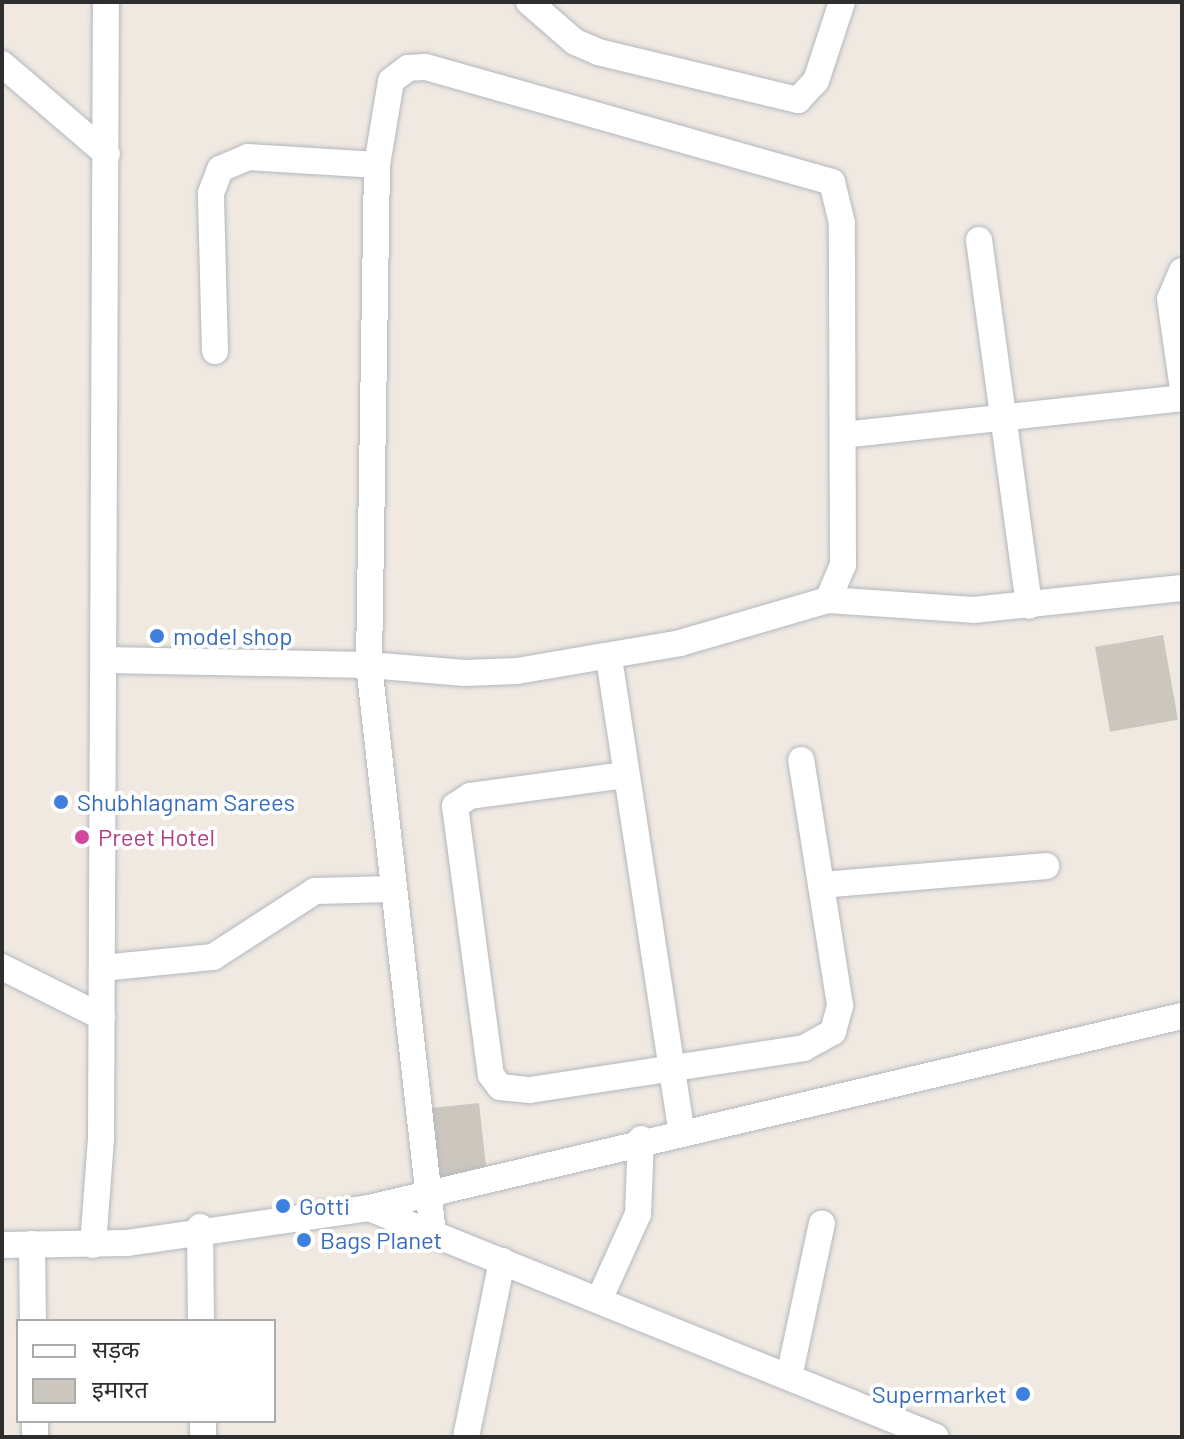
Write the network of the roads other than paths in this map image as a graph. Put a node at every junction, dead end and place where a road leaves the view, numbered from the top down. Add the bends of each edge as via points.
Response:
1 (106, 2) edge
2 (529, 2) edge
3 (842, 2) edge
4 (2, 64) edge
5 (107, 154) junction
6 (377, 165) junction
7 (979, 240) dead end
8 (1182, 271) edge
9 (215, 351) dead end
10 (1182, 382) edge
11 (1182, 398) edge
12 (1006, 417) junction
13 (843, 435) junction
14 (1182, 588) edge
15 (828, 600) junction
16 (1029, 606) junction
17 (609, 658) junction
18 (105, 660) junction
19 (369, 665) junction
20 (801, 760) dead end
21 (625, 775) junction
22 (1046, 866) dead end
23 (821, 885) junction
24 (392, 889) junction
25 (2, 967) edge
26 (102, 968) junction
27 (1182, 1016) edge
28 (102, 1017) junction
29 (665, 1064) junction
30 (681, 1130) junction
31 (641, 1139) junction
32 (427, 1194) junction
33 (369, 1208) junction
34 (822, 1223) dead end
35 (200, 1227) junction
36 (433, 1234) junction
37 (32, 1244) junction
38 (2, 1245) edge
39 (93, 1245) junction
40 (502, 1261) junction
41 (599, 1300) junction
42 (33, 1319) edge
43 (201, 1319) edge
44 (789, 1377) junction
45 (466, 1437) edge
46 (936, 1437) edge

1 - 5 street
2 - 3 street via 575,42 598,52 798,100 816,81
4 - 5 street
5 - 18 street
6 - 9 street via 248,157 220,169 211,193
6 - 13 street via 391,81 408,68 425,67 832,182 842,223
6 - 19 street
7 - 12 street
8 - 10 street via 1170,299
11 - 12 street
12 - 13 street
12 - 16 street
13 - 15 street via 843,565
14 - 16 street
15 - 16 street via 951,610
15 - 17 street
17 - 19 street via 491,672
17 - 21 street
18 - 19 street
18 - 26 street
19 - 24 street
20 - 23 street
21 - 29 street
21 - 29 street via 470,796 455,806 454,830 491,1075 500,1087 530,1090
22 - 23 street
23 - 29 street via 840,1005 833,1032 804,1048
24 - 26 street via 315,891 213,957
24 - 32 street
25 - 28 street
26 - 28 street
27 - 30 street
28 - 39 street
29 - 30 street
30 - 31 street
31 - 32 street via 565,1165
31 - 41 street via 638,1214
32 - 33 street
32 - 36 street
33 - 35 street
33 - 36 street
34 - 44 street
35 - 39 street
35 - 43 street
36 - 40 street
37 - 38 street
37 - 39 street
37 - 42 street
40 - 41 street
40 - 45 street
41 - 44 street
44 - 46 street

